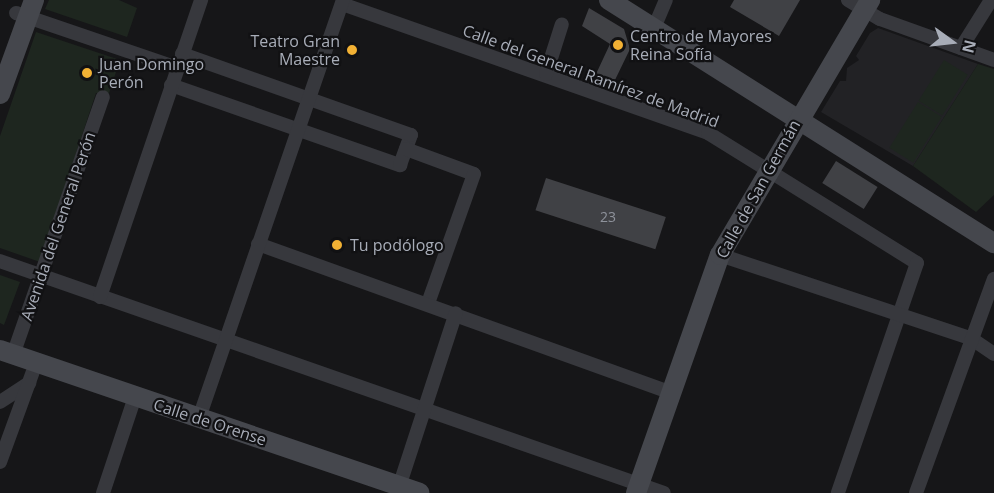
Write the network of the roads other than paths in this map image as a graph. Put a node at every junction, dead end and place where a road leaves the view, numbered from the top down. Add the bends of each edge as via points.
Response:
1 (201, 0) edge
2 (609, 0) edge
3 (666, 0) edge
4 (991, 0) edge
5 (342, 2) edge
6 (860, 3) edge
7 (24, 7) edge
8 (561, 24) dead end
9 (654, 28) junction
10 (961, 48) junction
11 (0, 56) edge
12 (994, 60) edge
13 (180, 61) junction
14 (546, 74) junction
15 (171, 85) junction
16 (0, 94) edge
17 (103, 97) dead end
18 (310, 97) junction
19 (798, 117) junction
20 (298, 128) junction
21 (406, 148) junction
22 (766, 169) junction
23 (994, 243) edge
24 (258, 244) junction
25 (720, 255) junction
26 (0, 261) edge
27 (40, 276) junction
28 (994, 279) edge
29 (100, 297) junction
30 (428, 303) junction
31 (456, 313) junction
32 (898, 316) junction
33 (972, 339) junction
34 (226, 341) junction
35 (6, 353) edge
36 (994, 354) edge
37 (36, 363) junction
38 (29, 383) junction
39 (670, 392) junction
40 (135, 397) junction
41 (0, 402) edge
42 (425, 410) junction
43 (199, 418) junction
44 (0, 462) edge
45 (398, 489) edge
46 (638, 489) edge
47 (103, 493) edge
48 (419, 493) edge
49 (664, 493) edge
50 (838, 493) edge
51 (916, 493) edge

1 - 13 street
2 - 9 street
3 - 9 street
4 - 10 street
5 - 14 street, Calle del General Ramírez de Madrid
5 - 18 street
6 - 10 street
6 - 19 street, Calle de San Germán
7 - 11 street
7 - 13 street
7 - 16 street
8 - 14 street
9 - 19 street
10 - 12 street
13 - 15 street
13 - 18 street
14 - 22 street, Calle del General Ramírez de Madrid via 708,133
15 - 20 street
15 - 29 street
17 - 27 street, Avenida del General Perón
18 - 20 street
18 - 21 street via 411,135
19 - 22 street, Calle de San Germán
19 - 23 street
20 - 21 street via 400,165
20 - 24 street
21 - 30 street via 474,174
22 - 25 street, Calle de San Germán
22 - 32 street, Calle del General Ramírez de Madrid via 917,263
24 - 30 street
24 - 34 street
25 - 32 street
25 - 39 street, Calle de San Germán
26 - 27 street
27 - 29 street
27 - 35 street, Avenida del General Perón
28 - 33 street
29 - 34 street
30 - 31 street
31 - 39 street
31 - 42 street
32 - 33 street
32 - 50 street, Calle del General Ramírez de Madrid
33 - 36 street
33 - 51 street
34 - 42 street
34 - 43 street
35 - 37 street, Calle de Orense
37 - 38 street
37 - 40 street, Calle de Orense
38 - 41 street
38 - 44 street
39 - 46 street, Calle de San Germán
40 - 43 street, Calle de Orense
40 - 47 street
42 - 45 street
42 - 46 street
43 - 45 street, Calle de Orense
45 - 48 street, Calle de Orense
46 - 49 street

